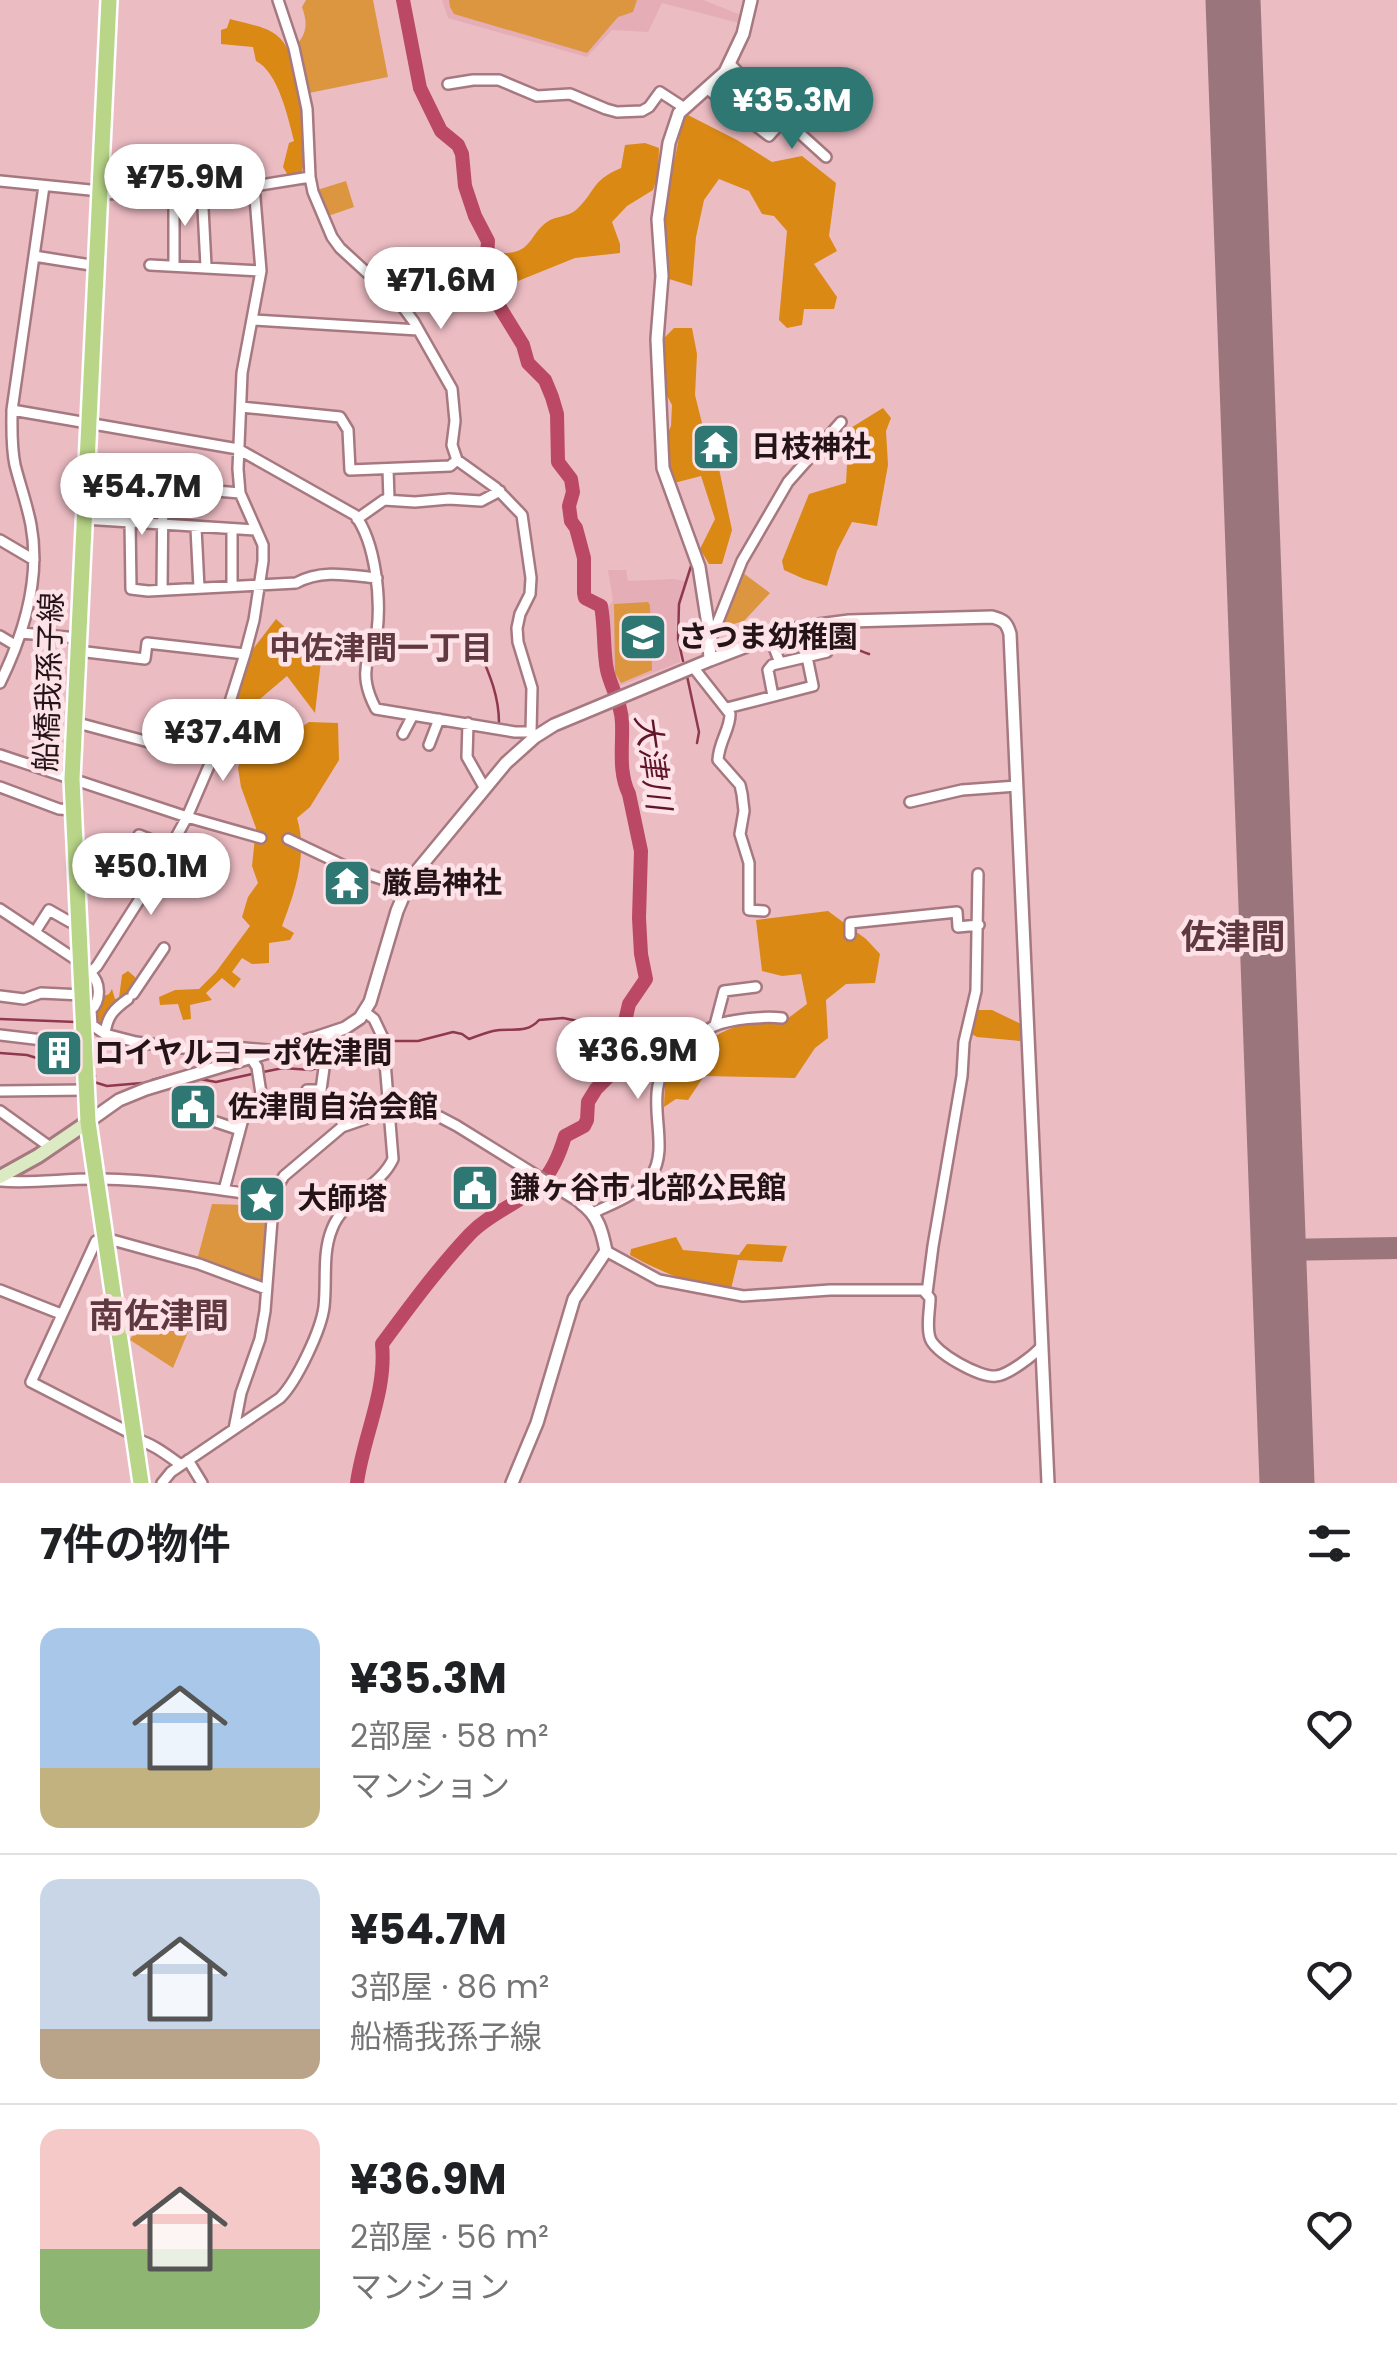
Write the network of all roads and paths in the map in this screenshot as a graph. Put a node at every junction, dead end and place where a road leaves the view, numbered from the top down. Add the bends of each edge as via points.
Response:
1 (108, 0) edge
2 (278, 0) edge
3 (751, 0) edge
4 (730, 64) junction
5 (448, 84) dead end
6 (706, 88) junction
7 (682, 108) junction
8 (784, 119) junction
9 (826, 157) dead end
10 (310, 177) junction
11 (0, 181) edge
12 (44, 186) junction
13 (254, 186) junction
14 (202, 189) junction
15 (174, 190) junction
16 (100, 191) junction
17 (34, 256) junction
18 (150, 265) dead end
19 (174, 265) junction
20 (96, 266) junction
21 (206, 266) junction
22 (261, 272) junction
23 (253, 320) junction
24 (418, 330) junction
25 (241, 407) junction
26 (12, 410) junction
27 (89, 422) junction
28 (841, 422) dead end
29 (238, 449) junction
30 (457, 460) junction
31 (388, 469) junction
32 (86, 480) junction
33 (164, 486) junction
34 (500, 491) junction
35 (240, 493) junction
36 (390, 500) junction
37 (84, 519) junction
38 (357, 519) junction
39 (130, 521) junction
40 (161, 524) junction
41 (196, 528) junction
42 (232, 529) junction
43 (255, 530) junction
44 (0, 540) edge
45 (34, 560) junction
46 (377, 578) junction
47 (258, 584) junction
48 (232, 585) junction
49 (199, 588) junction
50 (162, 590) junction
51 (20, 632) junction
52 (0, 636) edge
53 (770, 637) junction
54 (15, 645) junction
55 (78, 645) junction
56 (708, 646) junction
57 (826, 652) dead end
58 (246, 654) junction
59 (808, 657) junction
60 (710, 660) junction
61 (780, 663) junction
62 (693, 667) junction
63 (0, 682) edge
64 (773, 696) junction
65 (728, 708) junction
66 (413, 716) junction
67 (440, 719) junction
68 (74, 722) junction
69 (468, 723) junction
70 (403, 734) dead end
71 (533, 734) junction
72 (429, 744) dead end
73 (0, 755) edge
74 (212, 759) junction
75 (72, 779) junction
76 (1017, 786) junction
77 (0, 787) edge
78 (484, 787) junction
79 (910, 802) dead end
80 (73, 810) junction
81 (187, 817) junction
82 (139, 835) dead end
83 (261, 838) dead end
84 (288, 839) dead end
85 (173, 846) junction
86 (122, 850) dead end
87 (215, 865) dead end
88 (161, 866) junction
89 (978, 874) dead end
90 (406, 887) junction
91 (0, 910) edge
92 (764, 911) dead end
93 (79, 923) junction
94 (979, 925) junction
95 (35, 932) junction
96 (850, 935) dead end
97 (164, 948) dead end
98 (84, 970) junction
99 (756, 987) dead end
100 (82, 994) junction
101 (0, 996) edge
102 (365, 1012) junction
103 (782, 1018) dead end
104 (716, 1025) junction
105 (0, 1034) edge
106 (105, 1034) junction
107 (315, 1038) junction
108 (84, 1046) junction
109 (275, 1051) junction
110 (251, 1058) junction
111 (87, 1090) junction
112 (306, 1090) dead end
113 (0, 1091) edge
114 (262, 1100) dead end
115 (0, 1111) edge
116 (388, 1111) junction
117 (244, 1115) dead end
118 (207, 1120) dead end
119 (88, 1122) junction
120 (240, 1130) junction
121 (50, 1148) junction
122 (96, 1178) junction
123 (0, 1179) edge
124 (224, 1190) junction
125 (271, 1197) junction
126 (580, 1202) joint
127 (594, 1213) junction
128 (105, 1238) junction
129 (606, 1252) junction
130 (266, 1289) junction
131 (0, 1290) edge
132 (927, 1293) junction
133 (60, 1314) junction
134 (1043, 1346) junction
135 (234, 1429) junction
136 (135, 1437) junction
137 (185, 1463) junction
138 (141, 1483) edge
139 (162, 1483) edge
140 (202, 1483) edge
141 (512, 1483) edge
142 (1048, 1483) edge

1 - 16 main road, 船橋我孫子線
2 - 10 street via 306,109
3 - 4 street
4 - 6 street
4 - 8 street
5 - 7 street via 499,80 537,96 570,94 617,112 642,111 660,92
6 - 7 street
6 - 8 street via 769,136
7 - 56 street via 669,143 658,219 662,455 699,567
8 - 9 street
10 - 13 street
10 - 24 street via 340,248 400,303
11 - 12 street
12 - 16 street
12 - 17 street
13 - 14 street
13 - 22 street
14 - 15 street
14 - 21 street
15 - 16 street
15 - 19 street
16 - 20 main road, 船橋我孫子線
17 - 20 street
17 - 26 street
18 - 19 street
19 - 21 street
20 - 27 main road, 船橋我孫子線
21 - 22 street
22 - 23 street
23 - 24 street
23 - 25 street
24 - 30 street via 452,389
25 - 29 street
25 - 31 street via 340,417 348,430 350,470
26 - 27 street
26 - 45 street via 12,447
27 - 29 street
27 - 32 main road, 船橋我孫子線
28 - 56 street via 788,482 742,561
29 - 35 street
29 - 38 street
30 - 31 street via 450,466
30 - 34 street
31 - 36 street
32 - 33 street
32 - 37 main road, 船橋我孫子線
33 - 35 street
33 - 40 street
34 - 36 street via 481,501
34 - 71 street via 522,515 532,578 517,628 532,688
35 - 43 street
36 - 38 street
37 - 39 street
37 - 55 main road, 船橋我孫子線
38 - 46 street
39 - 40 street
39 - 50 street via 131,589
40 - 41 street
40 - 50 street
41 - 42 street
41 - 49 street
42 - 43 street
42 - 48 street
43 - 47 street via 263,545
44 - 45 street
45 - 51 street
46 - 47 street via 330,573 296,584
46 - 66 street via 366,691 373,712
47 - 48 street
47 - 58 street
48 - 49 street
49 - 50 street
51 - 54 street
51 - 55 street
52 - 54 street
53 - 60 street
53 - 61 street
53 - 76 street via 850,621 1002,619 1010,634
54 - 63 street
55 - 58 street via 144,659 147,643
55 - 68 main road, 船橋我孫子線
56 - 60 street
57 - 59 street
58 - 74 street
59 - 61 street
59 - 64 street via 813,686
60 - 62 street
61 - 64 street via 768,670
62 - 65 street
62 - 71 street
64 - 65 street
65 - 92 street via 718,760 742,794 749,910
66 - 67 street
66 - 70 street
67 - 69 street
67 - 72 street
68 - 74 street
68 - 75 main road, 船橋我孫子線
69 - 71 street
69 - 78 street via 467,757
71 - 78 street
73 - 75 street
74 - 81 street
75 - 80 main road, 船橋我孫子線
75 - 81 street
76 - 79 street
76 - 134 street
77 - 80 street
78 - 90 street
80 - 93 main road, 船橋我孫子線
81 - 83 street
81 - 85 street
82 - 85 street
84 - 90 street
85 - 87 street
85 - 88 street
86 - 88 street
88 - 98 street via 97,966
89 - 94 street
90 - 102 street
91 - 95 street
93 - 95 street via 49,910
93 - 98 main road, 船橋我孫子線
94 - 96 street via 958,927 957,912 850,923
94 - 132 street via 976,991
95 - 98 street
97 - 106 street via 108,1018
98 - 100 main road, 船橋我孫子線
98 - 106 street via 98,988 92,1025
99 - 104 street via 724,991
100 - 101 street
100 - 108 main road, 船橋我孫子線
102 - 107 street
102 - 116 street via 383,1042
103 - 104 street
104 - 127 street via 660,1077 652,1175
105 - 108 street
106 - 109 street via 181,1048
107 - 109 street
107 - 112 street via 321,1090
108 - 111 main road, 船橋我孫子線
109 - 110 street
110 - 114 street
110 - 119 street via 146,1089
111 - 113 street
111 - 119 main road, 船橋我孫子線
115 - 121 street
116 - 125 street via 342,1128 284,1176
116 - 126 street via 440,1118
116 - 135 street via 393,1159 332,1228 323,1314 298,1372 280,1398
117 - 120 street
118 - 120 street
119 - 121 main road
119 - 122 main road, 船橋我孫子線
120 - 124 street
121 - 123 main road
122 - 123 street
122 - 124 street
122 - 128 main road, 船橋我孫子線
124 - 125 street
125 - 130 street
126 - 127 street
127 - 129 street
128 - 130 street
128 - 133 street via 96,1241
128 - 136 main road, 船橋我孫子線
129 - 132 street via 659,1280 744,1296
129 - 141 street via 574,1298
130 - 135 street via 260,1338
131 - 133 street
132 - 134 street via 932,1342 974,1370 998,1376
133 - 136 street via 32,1382
134 - 142 street
135 - 137 street
136 - 137 street
136 - 138 main road, 船橋我孫子線
137 - 139 street
137 - 140 street

